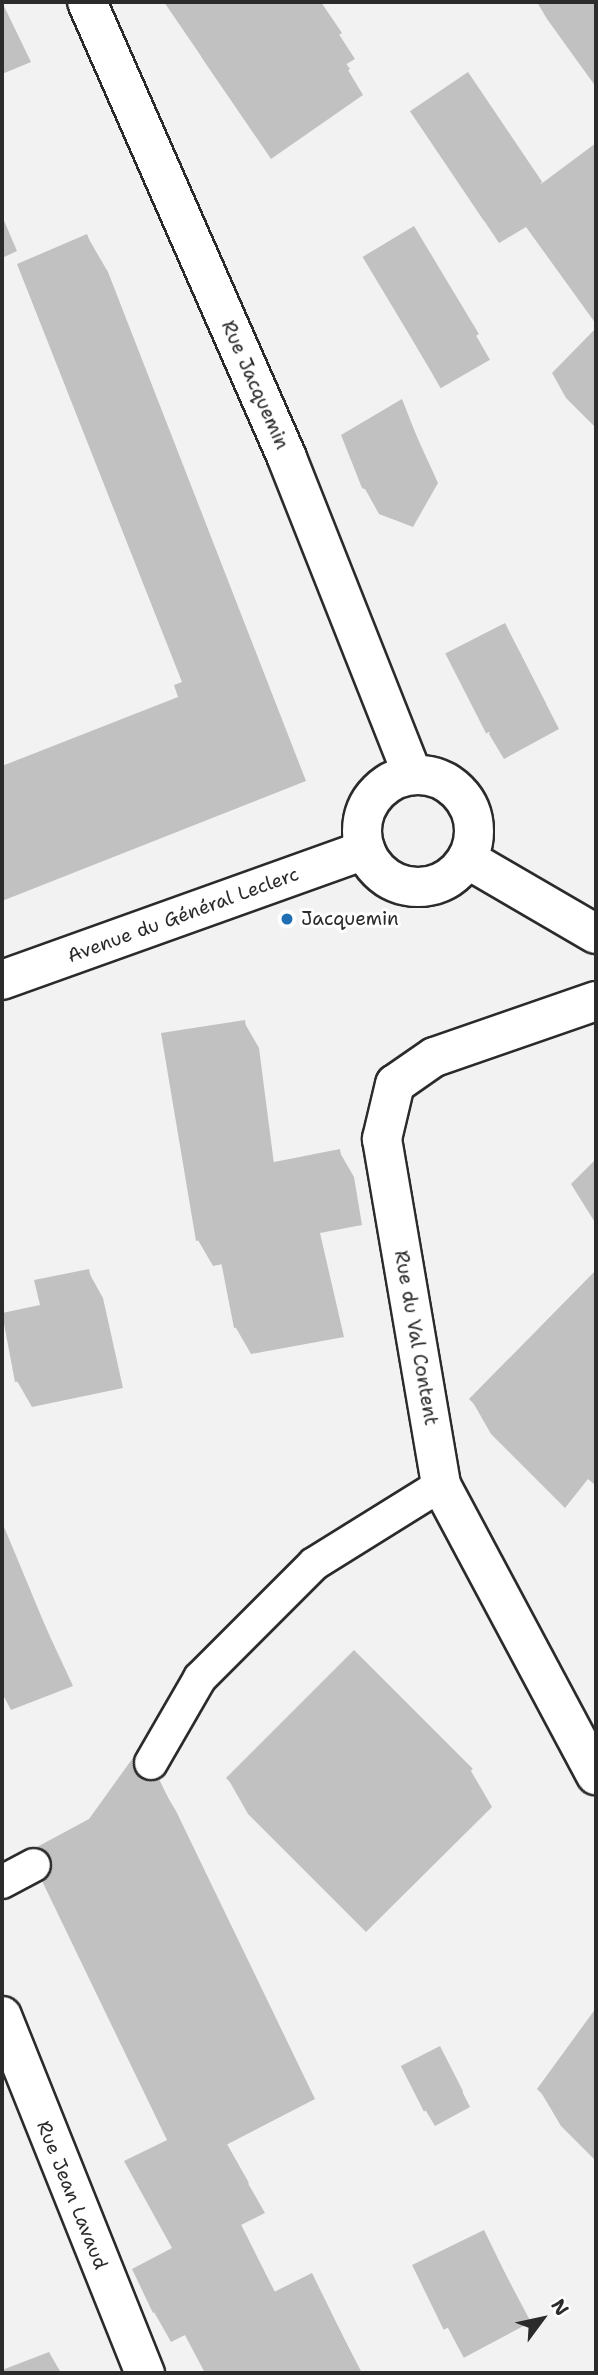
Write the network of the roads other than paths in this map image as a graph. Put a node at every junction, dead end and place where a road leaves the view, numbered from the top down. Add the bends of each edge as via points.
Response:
1 (87, 2) edge
2 (412, 774) junction
3 (365, 850) junction
4 (467, 859) junction
5 (596, 934) edge
6 (2, 980) edge
7 (596, 1001) edge
8 (441, 1485) junction
9 (151, 1763) dead end
10 (596, 1775) edge
11 (34, 1865) dead end
12 (2, 1882) edge
13 (2, 2017) edge
14 (145, 2373) edge

1 - 2 street, Rue Jacquemin via 286,458
2 - 3 street via 388,782 370,801 362,825
2 - 4 street via 432,775 451,784 465,800 474,840
3 - 4 street via 376,869 413,887 434,885 453,875
3 - 6 street, Avenue du Général Leclerc
4 - 5 street
7 - 8 street, Rue du Val Content via 434,1057 395,1084 382,1139
8 - 9 lane via 314,1564 200,1678
8 - 10 street, Rue du Val Content
11 - 12 lane
13 - 14 street, Rue Jean Lavaud

